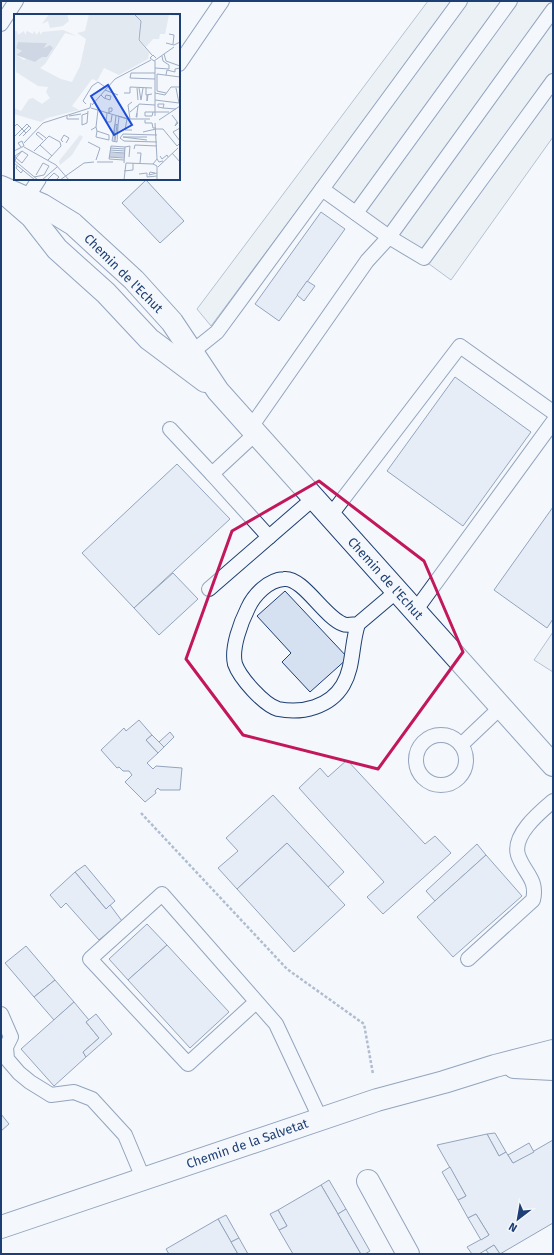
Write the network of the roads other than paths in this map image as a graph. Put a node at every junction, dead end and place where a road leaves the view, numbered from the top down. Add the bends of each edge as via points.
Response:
1 (16, 1) edge
2 (222, 1) edge
3 (460, 1) edge
4 (510, 1) edge
5 (553, 10) edge
6 (1, 24) edge
7 (180, 63) edge
8 (553, 81) edge
9 (38, 180) edge
10 (1, 187) edge
11 (322, 189) junction
12 (1, 190) edge
13 (27, 198) junction
14 (356, 213) junction
15 (389, 237) junction
16 (192, 352) junction
17 (218, 391) junction
18 (553, 412) edge
19 (553, 422) edge
20 (170, 428) dead end
21 (253, 430) junction
22 (212, 474) junction
23 (314, 498) junction
24 (330, 516) junction
25 (270, 537) junction
26 (209, 589) dead end
27 (397, 591) junction
28 (415, 610) junction
29 (358, 624) junction
30 (501, 707) junction
31 (461, 745) dead end
32 (553, 765) edge
33 (553, 800) edge
34 (468, 959) dead end
35 (256, 1002) junction
36 (1, 1014) edge
37 (553, 1050) edge
38 (495, 1066) junction
39 (553, 1069) edge
40 (320, 1118) junction
41 (143, 1178) junction
42 (368, 1181) dead end
43 (2, 1225) edge
44 (408, 1254) edge

1 - 6 lane
2 - 7 lane
3 - 11 lane
4 - 14 lane
5 - 15 lane
8 - 15 lane via 424,258
9 - 13 lane
10 - 13 street, Chemin de l'Echut
11 - 14 lane
11 - 16 lane via 217,332
12 - 17 street, Chemin de l'Echut via 32,217 57,249 106,293 149,339
13 - 16 street, Chemin de l'Echut via 42,204 73,224 103,250 172,322
14 - 15 lane
15 - 21 lane via 367,261
16 - 17 street, Chemin de l'Echut
17 - 21 street, Chemin de l'Echut
18 - 24 lane via 460,346
19 - 28 lane
20 - 22 lane
21 - 22 lane
21 - 23 street, Chemin de l'Echut
22 - 25 lane
23 - 24 street, Chemin de l'Echut
23 - 25 lane
24 - 27 street, Chemin de l'Echut
25 - 26 lane
27 - 28 street, Chemin de l'Echut
27 - 29 lane
28 - 30 street, Chemin de l'Echut
29 - 29 lane via 353,638 353,656 342,686 330,699 314,707 301,711 277,708 263,700 246,682 235,663 235,642 251,602 264,587 285,578 296,582 329,614 344,624
30 - 31 lane
30 - 32 street, Chemin de l'Echut
33 - 34 lane via 527,827 518,848 518,855 534,885 533,900
35 - 35 lane via 188,1064 90,959 162,894
35 - 40 lane via 276,1024
36 - 41 lane via 11,1037 6,1047 7,1059 18,1073 51,1095 74,1092 92,1099 125,1135
37 - 38 street, Chemin de la Salvetat
38 - 39 street, Chemin de la Salvetat
38 - 40 street, Chemin de la Salvetat
40 - 41 street, Chemin de la Salvetat
41 - 43 street, Chemin de la Salvetat
42 - 44 street

